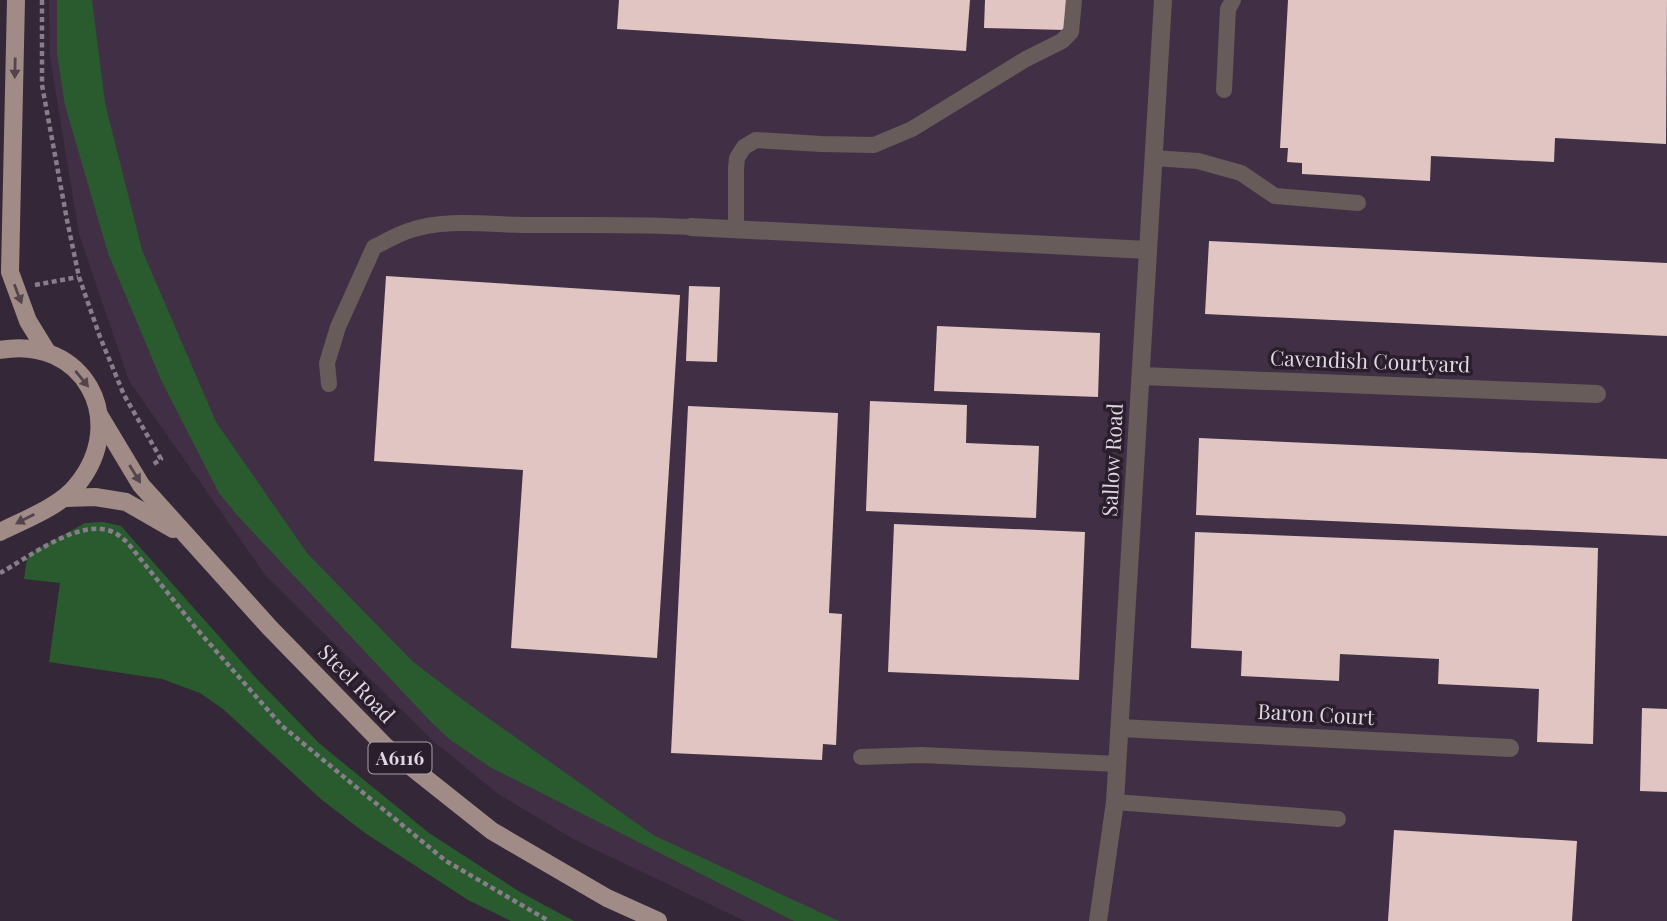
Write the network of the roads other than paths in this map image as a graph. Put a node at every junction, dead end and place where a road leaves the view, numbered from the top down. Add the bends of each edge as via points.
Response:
1 (16, 0) edge
2 (1074, 0) edge
3 (1163, 0) edge
4 (1233, 0) edge
5 (1224, 90) dead end
6 (1154, 158) junction
7 (1358, 203) dead end
8 (691, 228) joint
9 (736, 230) junction
10 (1148, 250) junction
11 (0, 350) edge
12 (47, 352) junction
13 (1141, 376) junction
14 (329, 384) dead end
15 (1597, 394) dead end
16 (99, 415) junction
17 (66, 498) junction
18 (0, 532) edge
19 (188, 538) junction
20 (1120, 728) junction
21 (1510, 748) dead end
22 (861, 757) dead end
23 (1118, 764) junction
24 (1115, 802) junction
25 (1338, 819) dead end
26 (658, 921) edge
27 (1098, 921) edge

1 -> 12 main road via 10,272 28,321
2 - 9 lane via 1071,32 1062,41 912,129 874,145 757,140 744,147 736,168
3 - 6 street, Sallow Road
4 - 5 lane via 1228,9
6 - 7 lane via 1198,160 1241,173 1275,196
6 - 10 street, Sallow Road
8 - 9 street
8 - 14 lane via 484,223 435,224 407,231 374,247 338,327 327,363
9 - 10 street
10 - 13 street, Sallow Road
11 - 12 main road
12 -> 16 main road via 84,379
13 - 15 street, Cavendish Courtyard
13 - 20 street, Sallow Road
16 - 17 main road via 98,449
16 -> 19 main road, Steel Road / A6116 via 136,477
17 -> 18 main road
17 - 19 main road, Steel Road / A6116 via 126,502
19 - 26 main road, Steel Road / A6116 via 396,755 492,831 607,898
20 - 21 street, Baron Court
20 - 23 street, Sallow Road
22 - 23 lane via 922,755
23 - 24 street, Sallow Road
24 - 25 lane
24 - 27 street, Sallow Road

